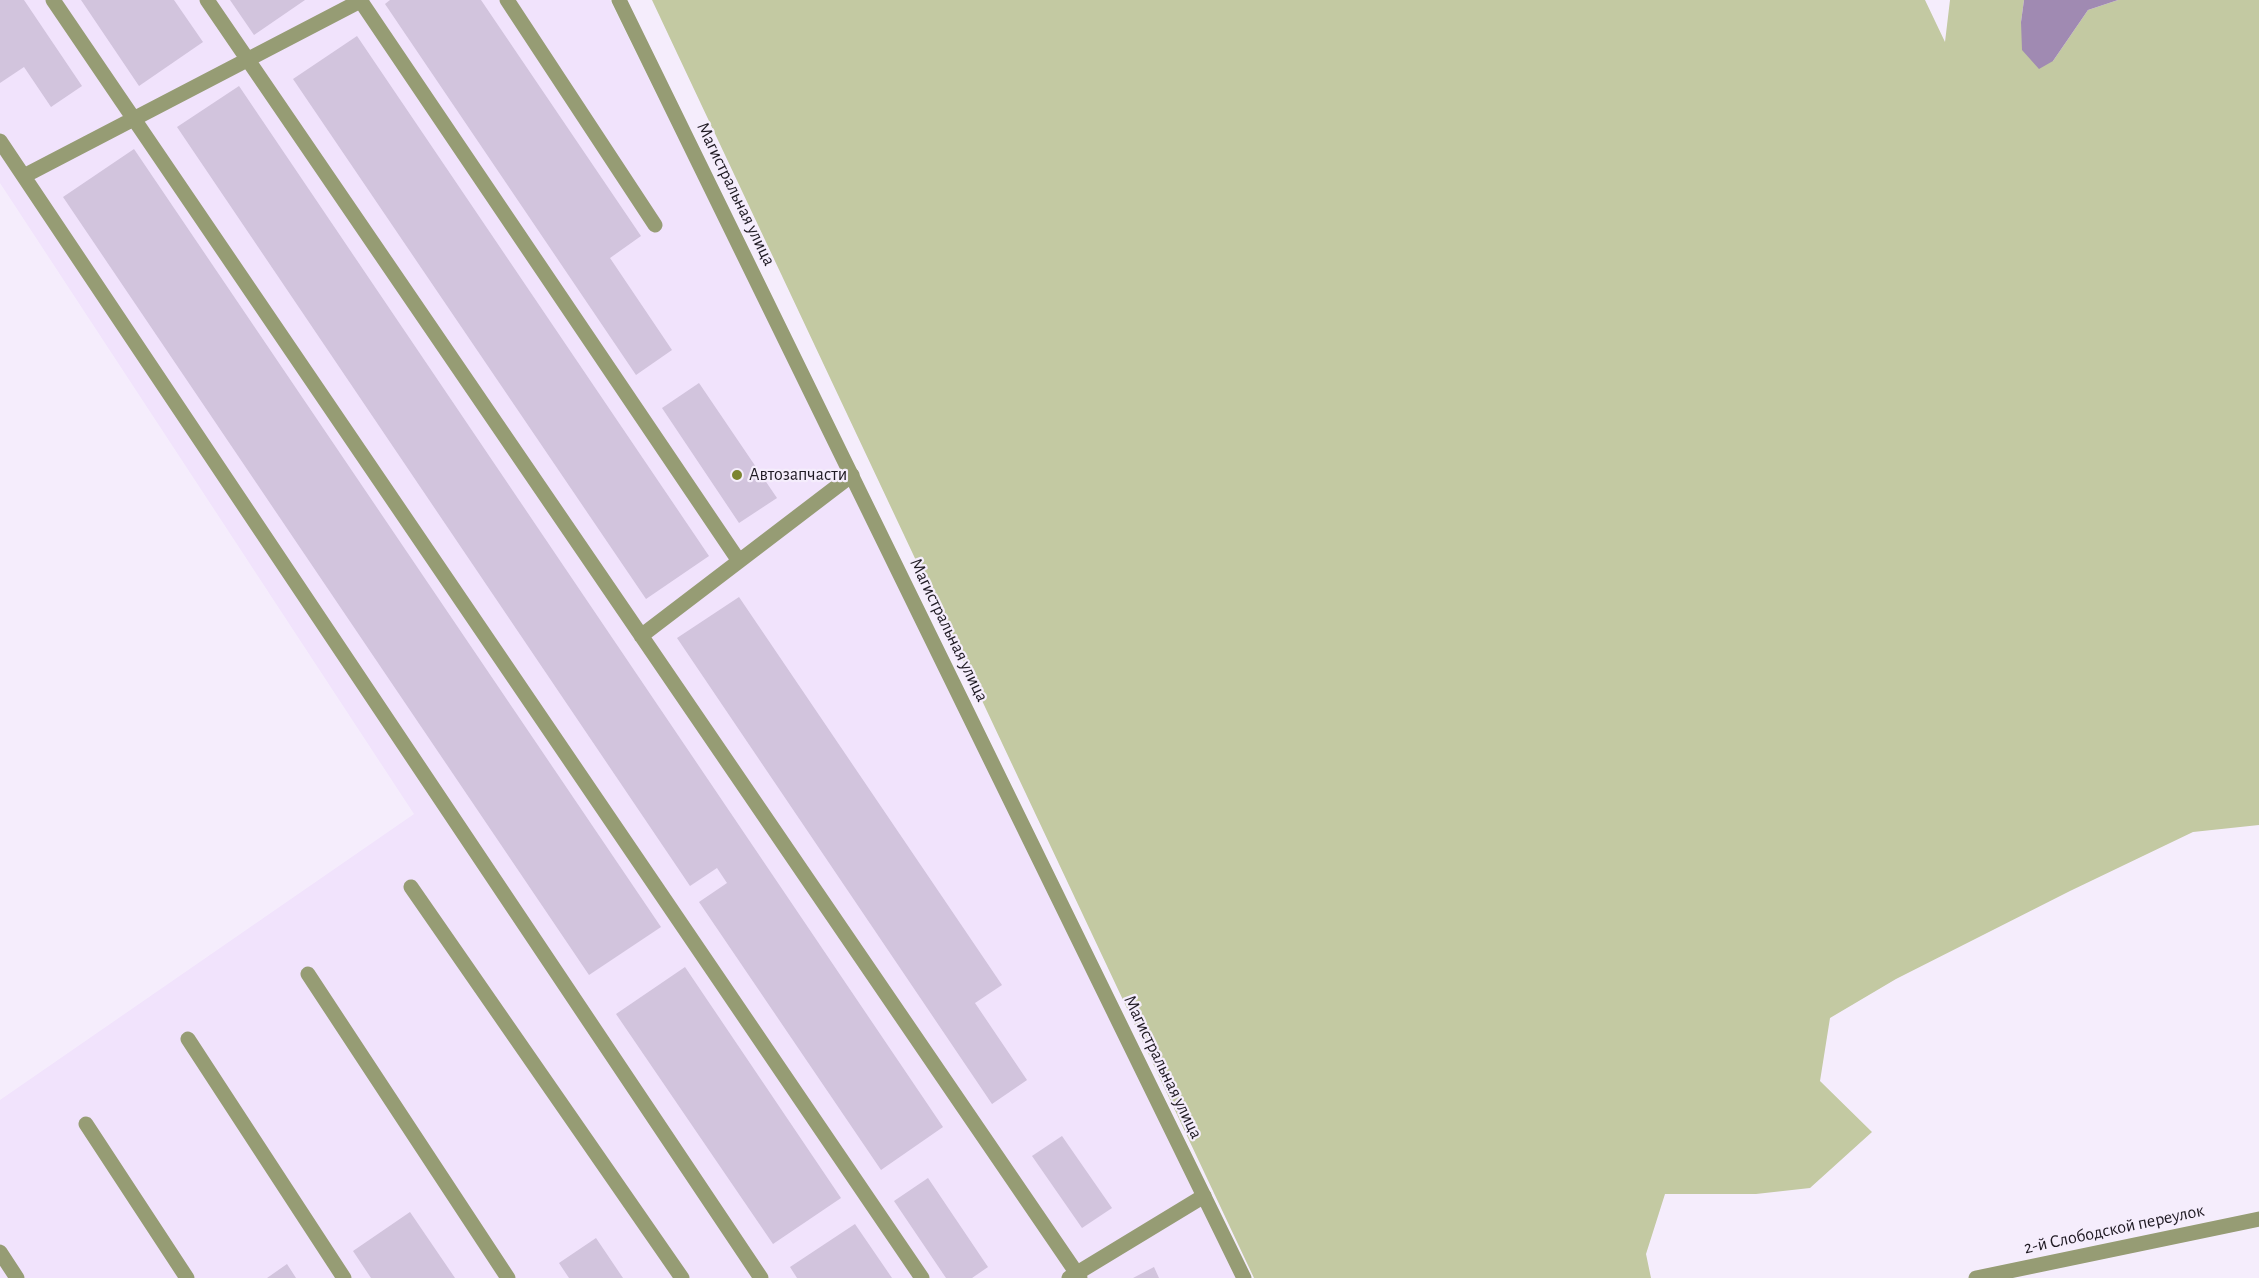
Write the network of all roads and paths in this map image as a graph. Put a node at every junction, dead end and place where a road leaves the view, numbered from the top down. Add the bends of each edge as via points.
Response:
1 (53, 0) edge
2 (207, 0) edge
3 (361, 0) edge
4 (507, 0) edge
5 (619, 0) edge
6 (248, 60) junction
7 (134, 119) junction
8 (0, 141) edge
9 (24, 176) junction
10 (655, 225) dead end
11 (852, 475) junction
12 (739, 561) junction
13 (641, 636) junction
14 (411, 887) dead end
15 (308, 974) dead end
16 (188, 1039) dead end
17 (86, 1124) dead end
18 (1204, 1196) junction
19 (2259, 1219) edge
20 (0, 1251) edge
21 (1075, 1276) edge
22 (17, 1278) edge
23 (187, 1278) edge
24 (344, 1278) edge
25 (508, 1278) edge
26 (682, 1278) edge
27 (761, 1278) edge
28 (922, 1278) edge
29 (1244, 1278) edge
30 (1976, 1278) edge

1 - 7 street
2 - 6 street
3 - 6 street
3 - 12 street
4 - 10 street
5 - 11 street, Магистральная улица
6 - 7 street
6 - 13 street
7 - 9 street
7 - 28 street
8 - 9 street
9 - 27 street
11 - 12 street
11 - 18 street, Магистральная улица
12 - 13 street
13 - 21 street
14 - 26 street
15 - 25 street
16 - 24 street
17 - 23 street
18 - 21 street
18 - 29 street, Магистральная улица
19 - 30 street, 2-й Слободской переулок
20 - 22 street

